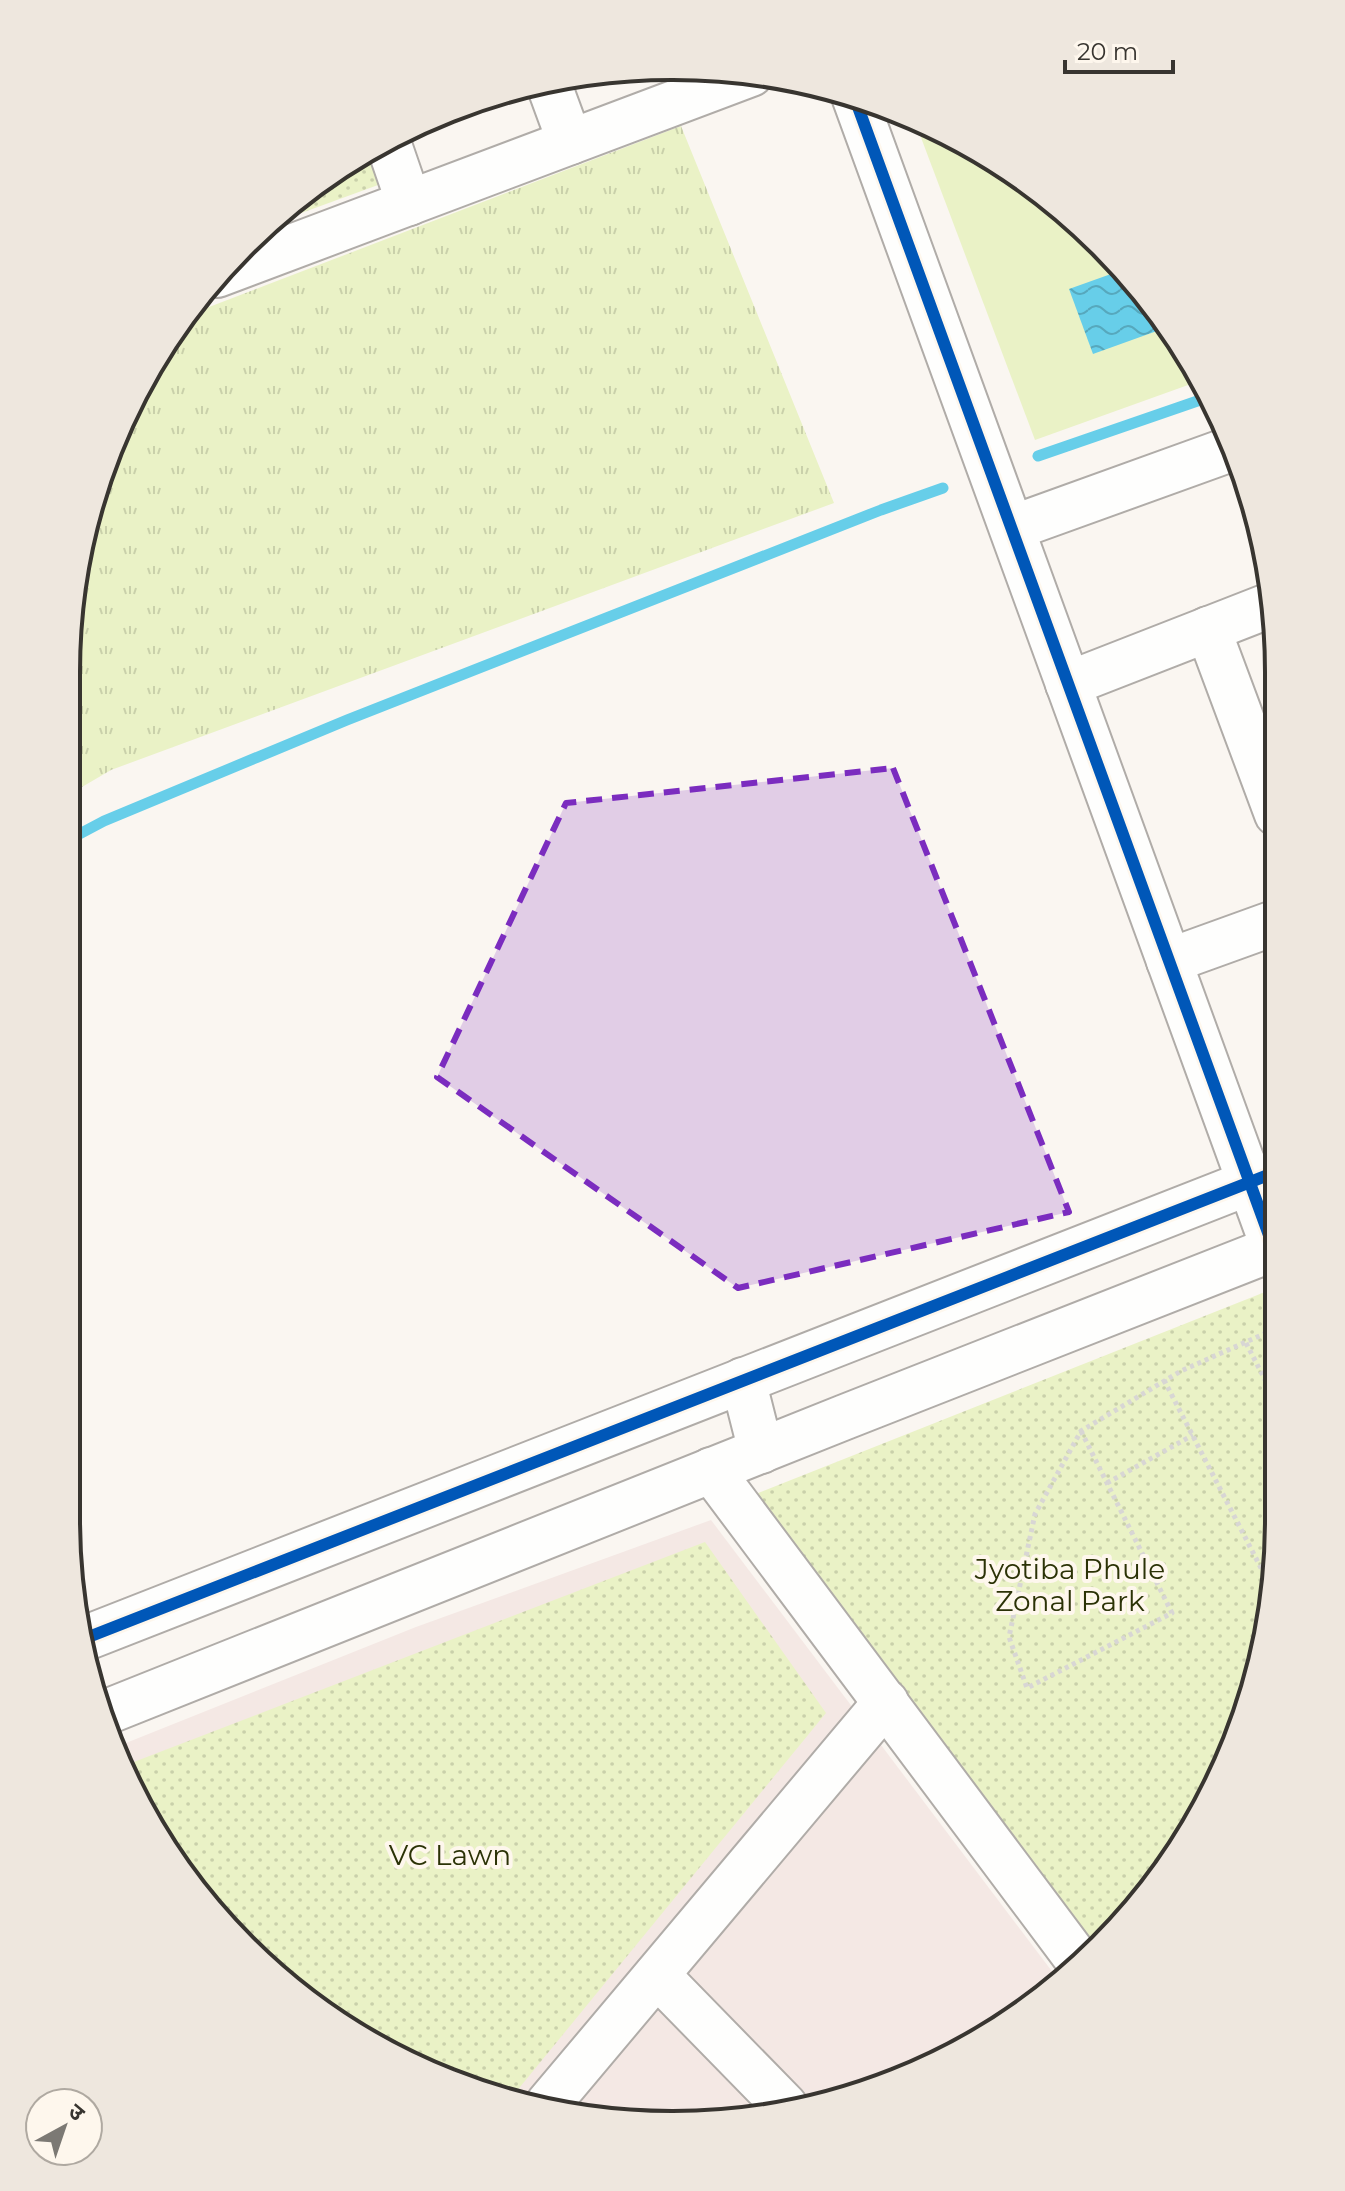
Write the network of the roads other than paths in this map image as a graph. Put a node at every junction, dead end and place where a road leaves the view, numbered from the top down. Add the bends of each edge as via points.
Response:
1 (728, 83) edge
2 (552, 92) edge
3 (859, 110) edge
4 (570, 142) junction
5 (391, 151) edge
6 (409, 203) junction
7 (248, 260) edge
8 (1222, 452) edge
9 (1012, 528) junction
10 (1261, 608) edge
11 (1208, 629) junction
12 (1068, 684) junction
13 (1265, 782) edge
14 (1265, 926) edge
15 (1169, 961) junction
16 (1263, 1177) edge
17 (1265, 1253) edge
18 (743, 1380) junction
19 (761, 1451) junction
20 (711, 1470) junction
21 (91, 1636) edge
22 (886, 1702) junction
23 (111, 1710) edge
24 (1073, 1954) edge
25 (657, 1975) junction
26 (552, 2099) edge
27 (780, 2101) edge

1 - 4 street
2 - 4 street
3 - 9 street
4 - 6 street
5 - 6 street
6 - 7 street
8 - 9 street
9 - 12 street
10 - 11 street
11 - 12 street
11 - 13 street
12 - 15 street
14 - 15 street
15 - 16 street
16 - 18 street
17 - 19 street
18 - 19 street
18 - 21 street
19 - 20 street
20 - 22 street
20 - 23 street
22 - 24 street
22 - 25 street
25 - 26 street
25 - 27 street

